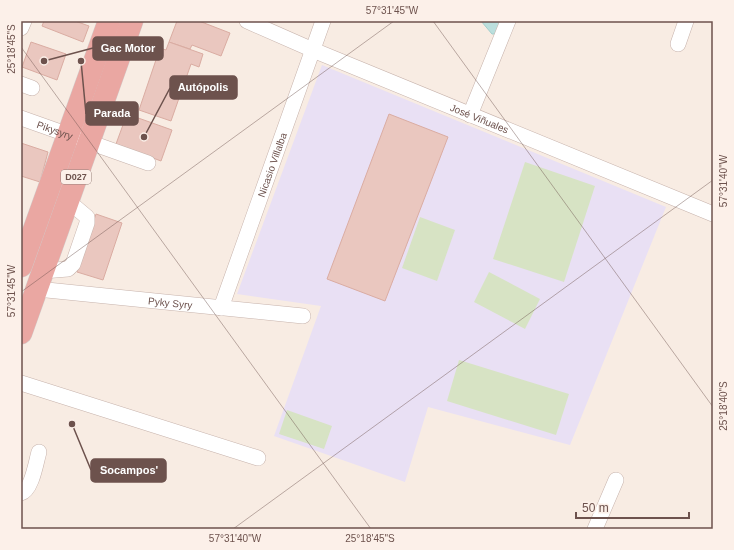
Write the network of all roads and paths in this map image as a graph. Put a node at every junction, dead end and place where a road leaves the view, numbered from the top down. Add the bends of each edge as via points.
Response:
1 (24, 21) edge
2 (109, 21) edge
3 (132, 21) edge
4 (247, 21) edge
5 (323, 21) edge
6 (508, 21) edge
7 (686, 21) edge
8 (21, 28) edge
9 (678, 44) dead end
10 (313, 50) junction
11 (470, 114) junction
12 (21, 118) edge
13 (67, 134) junction
14 (89, 142) junction
15 (148, 163) dead end
16 (713, 214) edge
17 (21, 266) edge
18 (40, 280) junction
19 (221, 308) junction
20 (303, 316) dead end
21 (21, 333) edge
22 (21, 384) edge
23 (39, 452) dead end
24 (258, 458) dead end
25 (616, 480) dead end
26 (21, 492) edge
27 (596, 529) edge

1 - 8 street
2 - 13 highway, D027
3 - 14 highway, D027
4 - 10 street, José Viñuales
5 - 10 street, Nicasio Villalba
6 - 11 street
7 - 9 street
10 - 11 street, José Viñuales
10 - 19 street, Nicasio Villalba
11 - 16 street, José Viñuales
12 - 13 street, Pikysyry
13 - 14 street, Pikysyry
13 - 17 highway, D027
14 - 15 street, Pikysyry
14 - 18 highway, D027
18 - 19 street, Pyky Syry
18 - 21 highway, D027
19 - 20 street, Pyky Syry
22 - 24 street
23 - 26 street via 29,487 25,492
25 - 27 street

